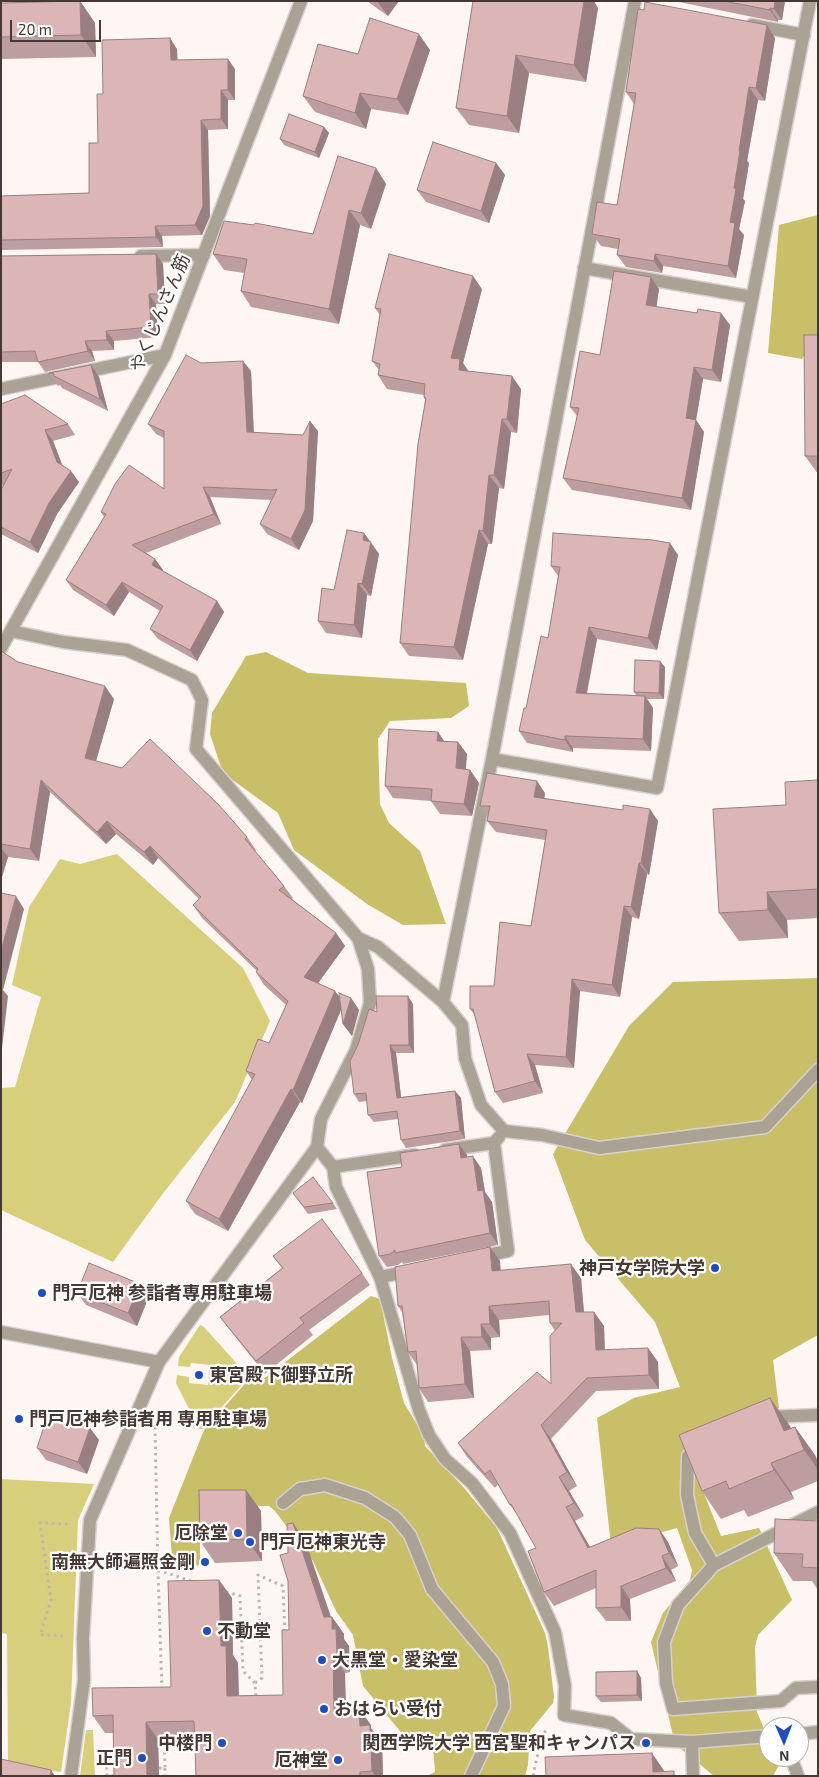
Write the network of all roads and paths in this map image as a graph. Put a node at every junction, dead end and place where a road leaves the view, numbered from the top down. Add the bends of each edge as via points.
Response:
1 (301, 1) edge
2 (810, 1) edge
3 (638, 2) edge
4 (738, 22) edge
5 (804, 35) junction
6 (204, 255) junction
7 (126, 256) edge
8 (584, 268) junction
9 (752, 297) junction
10 (165, 355) junction
11 (1, 389) edge
12 (11, 631) junction
13 (1, 648) edge
14 (492, 760) junction
15 (358, 938) junction
16 (443, 1002) junction
17 (818, 1070) edge
18 (504, 1131) junction
19 (494, 1143) junction
20 (317, 1147) junction
21 (333, 1167) junction
22 (462, 1260) edge
23 (426, 1268) edge
24 (380, 1277) junction
25 (1, 1332) edge
26 (159, 1362) junction
27 (818, 1415) edge
28 (754, 1418) edge
29 (156, 1419) dead end
30 (712, 1435) edge
31 (283, 1503) dead end
32 (818, 1512) edge
33 (70, 1524) dead end
34 (714, 1565) junction
35 (158, 1570) junction
36 (194, 1582) edge
37 (222, 1590) dead end
38 (284, 1635) edge
39 (50, 1636) dead end
40 (255, 1683) junction
41 (818, 1687) edge
42 (162, 1696) edge
43 (256, 1703) edge
44 (564, 1715) junction
45 (164, 1734) edge
46 (759, 1737) edge
47 (692, 1742) junction
48 (122, 1752) edge
49 (159, 1768) dead end
50 (165, 1768) junction
51 (71, 1776) edge
52 (107, 1776) edge
53 (165, 1776) edge
54 (471, 1776) edge
55 (533, 1776) edge
56 (694, 1776) edge

1 - 6 street, やくじんさん筋
2 - 5 street
3 - 8 street
4 - 5 street
5 - 9 street
6 - 7 street
6 - 10 street, やくじんさん筋
8 - 9 street
8 - 14 street
9 - 14 street via 656,788
10 - 11 street
10 - 12 street, やくじんさん筋
12 - 13 street, やくじんさん筋
12 - 15 street via 127,650 192,680 202,700 196,750
14 - 16 street
15 - 16 street via 378,947
15 - 20 street via 368,969 370,1003 356,1050 321,1119
16 - 18 street via 462,1025 465,1058 481,1105
17 - 18 street via 765,1127 599,1148 542,1135
18 - 19 street
19 - 21 street
19 - 22 street via 508,1251
20 - 21 street
20 - 26 street
21 - 24 street via 336,1187
23 - 24 street
24 - 44 street via 429,1435 445,1458 472,1483 510,1533 555,1632 565,1686
25 - 26 street
26 - 51 street via 90,1520 84,1680
27 - 28 street
29 - 35 path
30 - 34 street via 688,1456 687,1495 695,1533
31 - 54 street via 300,1489 325,1486 365,1498 395,1517 410,1535 432,1590 493,1662 502,1684 504,1706
32 - 34 street
33 - 39 path via 40,1523 51,1600 40,1635
34 - 41 street via 678,1606 664,1642 666,1683 674,1709 781,1702 796,1688
35 - 36 path
35 - 42 path
37 - 40 path via 240,1596 243,1671
38 - 40 path via 283,1586 258,1575 262,1678
40 - 43 path
44 - 47 street via 611,1723 631,1738
44 - 55 path via 542,1734
45 - 50 path
46 - 47 street
47 - 56 street
48 - 52 path via 106,1753
49 - 50 path
50 - 53 path

